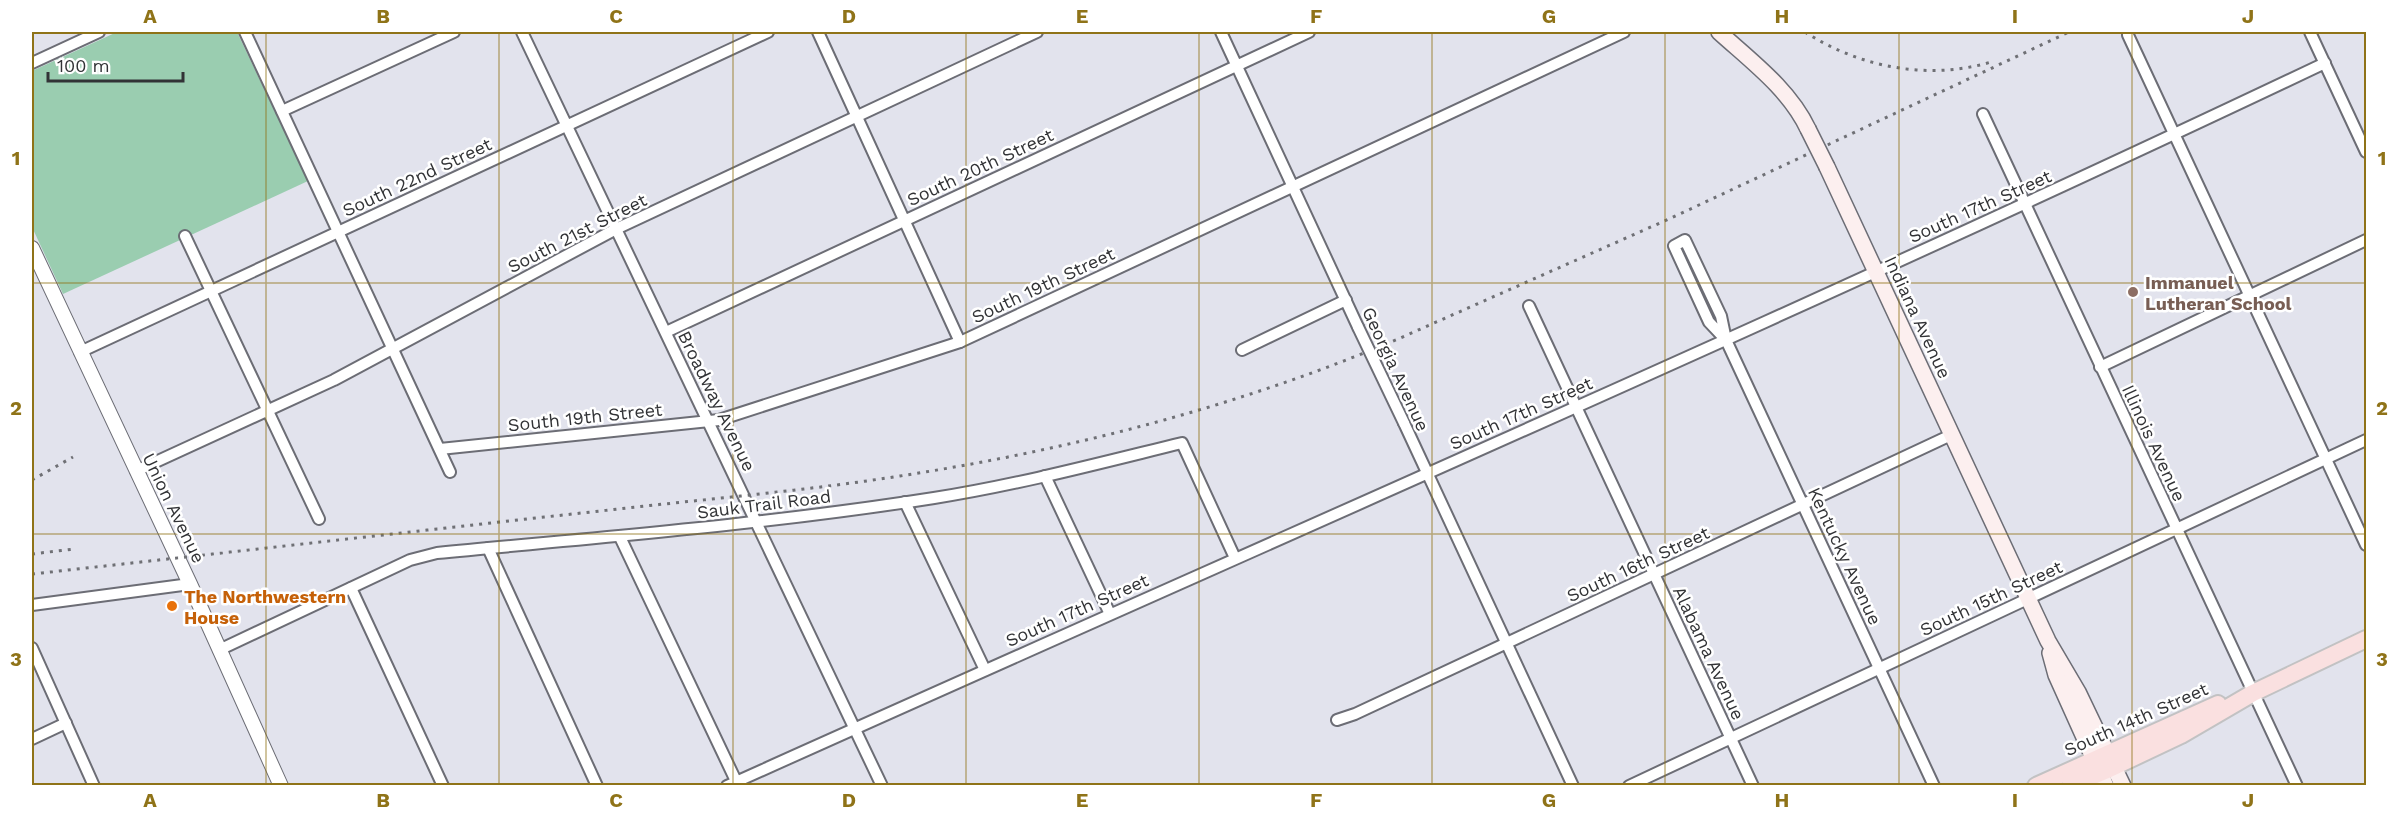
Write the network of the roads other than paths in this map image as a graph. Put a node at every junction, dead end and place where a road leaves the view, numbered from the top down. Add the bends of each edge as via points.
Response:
1 (99, 32) edge
2 (245, 32) edge
3 (454, 32) edge
4 (522, 32) edge
5 (768, 32) edge
6 (818, 32) edge
7 (1037, 32) edge
8 (1221, 32) edge
9 (1310, 32) edge
10 (1624, 32) edge
11 (1719, 32) edge
12 (2310, 32) edge
13 (2128, 35) dead end
14 (32, 63) edge
15 (2325, 63) junction
16 (1236, 66) junction
17 (282, 111) junction
18 (1983, 114) dead end
19 (857, 116) junction
20 (566, 126) junction
21 (2174, 134) junction
22 (2367, 152) edge
23 (1293, 187) junction
24 (2024, 205) junction
25 (905, 221) junction
26 (616, 229) junction
27 (338, 232) junction
28 (185, 236) dead end
29 (2367, 240) edge
30 (32, 248) edge
31 (1875, 271) junction
32 (211, 291) junction
33 (2250, 297) junction
34 (1346, 300) junction
35 (1529, 306) dead end
36 (666, 332) junction
37 (1726, 340) junction
38 (960, 342) junction
39 (393, 349) junction
40 (1242, 350) dead end
41 (80, 352) junction
42 (2100, 367) junction
43 (1576, 407) junction
44 (268, 411) junction
45 (708, 421) junction
46 (1952, 435) junction
47 (2367, 440) edge
48 (440, 449) junction
49 (2326, 459) junction
50 (136, 471) junction
51 (450, 472) dead end
52 (1427, 474) junction
53 (1045, 476) junction
54 (905, 502) junction
55 (1803, 504) junction
56 (319, 519) dead end
57 (757, 522) junction
58 (2176, 529) junction
59 (620, 537) junction
60 (2367, 545) edge
61 (488, 548) junction
62 (1235, 558) junction
63 (1654, 574) junction
64 (190, 584) junction
65 (351, 588) junction
66 (2028, 598) junction
67 (32, 605) edge
68 (1110, 614) junction
69 (2367, 639) edge
70 (1506, 644) junction
71 (32, 648) edge
72 (219, 650) junction
73 (1879, 668) junction
74 (985, 670) junction
75 (2253, 693) junction
76 (1337, 720) dead end
77 (66, 723) junction
78 (855, 729) junction
79 (1730, 738) junction
80 (32, 739) edge
81 (2105, 767) edge
82 (2075, 778) edge
83 (731, 784) edge
84 (94, 786) edge
85 (281, 786) edge
86 (443, 786) edge
87 (597, 786) edge
88 (882, 786) edge
89 (1573, 786) edge
90 (1629, 786) edge
91 (1753, 786) edge
92 (1934, 786) edge
93 (2036, 786) edge
94 (2123, 786) edge
95 (2297, 786) edge

1 - 14 street
2 - 17 street
3 - 17 street
4 - 20 street, Broadway Avenue
5 - 20 street, South 22nd Street
6 - 19 street
7 - 19 street, South 21st Street
8 - 16 street, Georgia Avenue
9 - 16 street, South 20th Street
10 - 23 street, South 19th Street
11 - 31 main road, Indiana Avenue, bridge via 1796,107
12 - 15 street
13 - 21 street
15 - 21 street, South 17th Street
15 - 22 street
16 - 23 street, Georgia Avenue
16 - 25 street, South 20th Street
17 - 27 street
18 - 24 street, Illinois Avenue
19 - 25 street
19 - 26 street, South 21st Street
20 - 26 street, Broadway Avenue
20 - 27 street, South 22nd Street
21 - 24 street, South 17th Street
21 - 33 street
23 - 34 street, Georgia Avenue
23 - 38 street, South 19th Street
24 - 31 street, South 17th Street
24 - 42 street, Illinois Avenue
25 - 36 street, South 20th Street
25 - 38 street
26 - 36 street, Broadway Avenue
26 - 39 street, South 21st Street
27 - 32 street, South 22nd Street
27 - 39 street
28 - 32 street
29 - 33 street
30 - 41 street, Union Avenue
31 - 37 street, South 17th Street
31 - 46 main road, Indiana Avenue
32 - 41 street, South 22nd Street
32 - 44 street
33 - 42 street
33 - 49 street
34 - 40 street
34 - 52 street, Georgia Avenue, bridge
35 - 43 street, Alabama Avenue
36 - 45 street, Broadway Avenue
37 - 37 street, Kentucky Avenue via 1721,316 1685,240 1674,246 1709,322
37 - 43 street, South 17th Street
37 - 55 street, Kentucky Avenue
38 - 45 street, South 19th Street
39 - 44 street, South 21st Street
39 - 48 street
41 - 50 street, Union Avenue
42 - 58 street, Illinois Avenue
43 - 52 street, South 17th Street
43 - 63 street, Alabama Avenue
44 - 50 street, South 21st Street
44 - 56 street
45 - 48 street, South 19th Street
45 - 57 street, Broadway Avenue
46 - 55 street, South 16th Street
46 - 66 main road, Indiana Avenue
47 - 49 street, South 15th Street
48 - 51 street
49 - 58 street, South 15th Street
49 - 60 street
50 - 64 street, Union Avenue
52 - 62 street, South 17th Street
52 - 70 street, Georgia Avenue
53 - 54 street, Sauk Trail Road
53 - 62 street, Sauk Trail Road via 1182,443
53 - 68 street
54 - 57 street, Sauk Trail Road
54 - 74 street
55 - 63 street, South 16th Street
55 - 73 street, Kentucky Avenue
57 - 59 street, Sauk Trail Road
57 - 78 street, Broadway Avenue
58 - 66 street, South 15th Street
58 - 75 street, Illinois Avenue
59 - 61 street, Sauk Trail Road
59 - 83 street
61 - 65 street, Sauk Trail Road via 418,557
61 - 87 street
62 - 68 street, South 17th Street
63 - 70 street, South 16th Street
63 - 79 street, Alabama Avenue
64 - 67 street
64 - 72 street, Union Avenue
65 - 72 street
65 - 86 street
66 - 73 street, South 15th Street
66 - 81 main road, Indiana Avenue via 2078,692
68 - 74 street, South 17th Street
69 - 75 main road, South 14th Street
70 - 76 street, South 16th Street
70 - 89 street, Georgia Avenue
71 - 77 street
72 - 85 street, Union Avenue
73 - 79 street, South 15th Street
73 - 92 street, Kentucky Avenue
74 - 78 street, South 17th Street
75 - 81 main road, South 14th Street via 2217,716
75 - 95 street, Illinois Avenue
77 - 80 street
77 - 84 street
78 - 83 street, South 17th Street
78 - 88 street, Broadway Avenue
79 - 90 street, South 15th Street
79 - 91 street, Alabama Avenue
81 - 82 main road, South 14th Street
81 - 94 main road, Indiana Avenue
82 - 93 main road, South 14th Street

